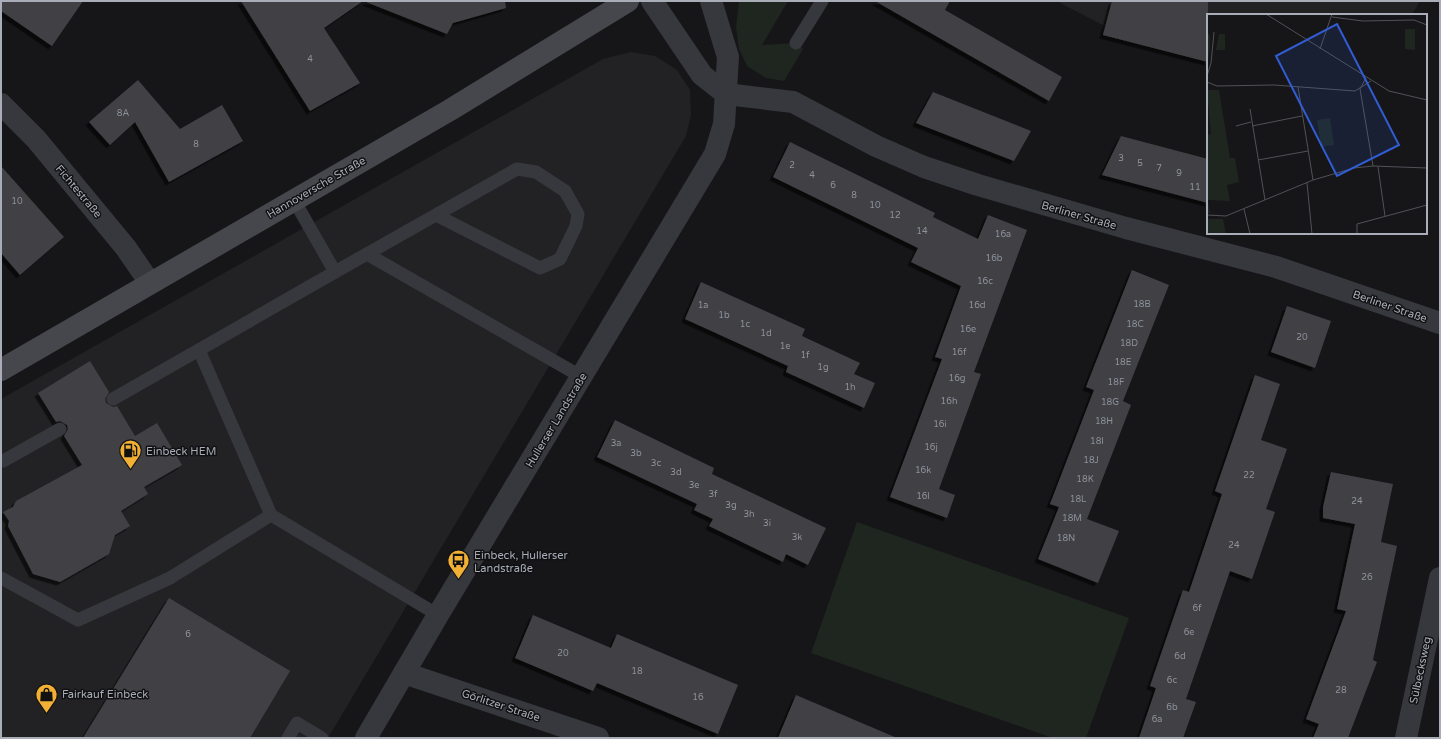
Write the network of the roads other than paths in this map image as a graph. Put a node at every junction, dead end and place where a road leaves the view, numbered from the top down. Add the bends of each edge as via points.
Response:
1 (628, 1) edge
2 (652, 1) edge
3 (711, 1) edge
4 (822, 1) edge
5 (796, 43) dead end
6 (726, 94) junction
7 (1, 104) edge
8 (294, 200) junction
9 (436, 216) junction
10 (367, 254) junction
11 (335, 272) junction
12 (150, 284) junction
13 (1440, 323) edge
14 (199, 350) junction
15 (1, 370) edge
16 (582, 377) junction
17 (113, 399) dead end
18 (60, 429) dead end
19 (1, 461) edge
20 (271, 515) junction
21 (1, 578) edge
22 (1440, 578) edge
23 (438, 615) junction
24 (404, 673) junction
25 (288, 738) edge
26 (322, 738) edge
27 (366, 738) edge
28 (598, 738) edge
29 (1406, 738) edge

1 - 8 main road, Hannoversche Straße via 450,110
2 - 6 street via 702,75
3 - 6 street, Hullerser Landstraße via 728,57
4 - 5 lane
6 - 13 street, Berliner Straße via 793,102 876,146 930,169 1119,226 1276,267
6 - 16 street, Hullerser Landstraße via 724,124 715,154
7 - 12 street, Fichtestraße via 36,139 126,248
8 - 11 lane
8 - 12 main road, Hannoversche Straße
9 - 9 lane via 517,169 536,172 565,191 578,214 576,226 560,259 540,268
9 - 10 lane
10 - 11 lane
10 - 16 lane
11 - 14 lane
12 - 15 main road, Hannoversche Straße
14 - 17 lane
14 - 20 lane
16 - 23 street, Hullerser Landstraße
18 - 19 lane
20 - 21 lane via 170,578 78,620
20 - 23 lane
22 - 29 street, Sülbecksweg
23 - 24 street, Hullerser Landstraße
24 - 27 street, Hullerser Landstraße
24 - 28 street, Görlitzer Straße
25 - 26 lane via 297,723

